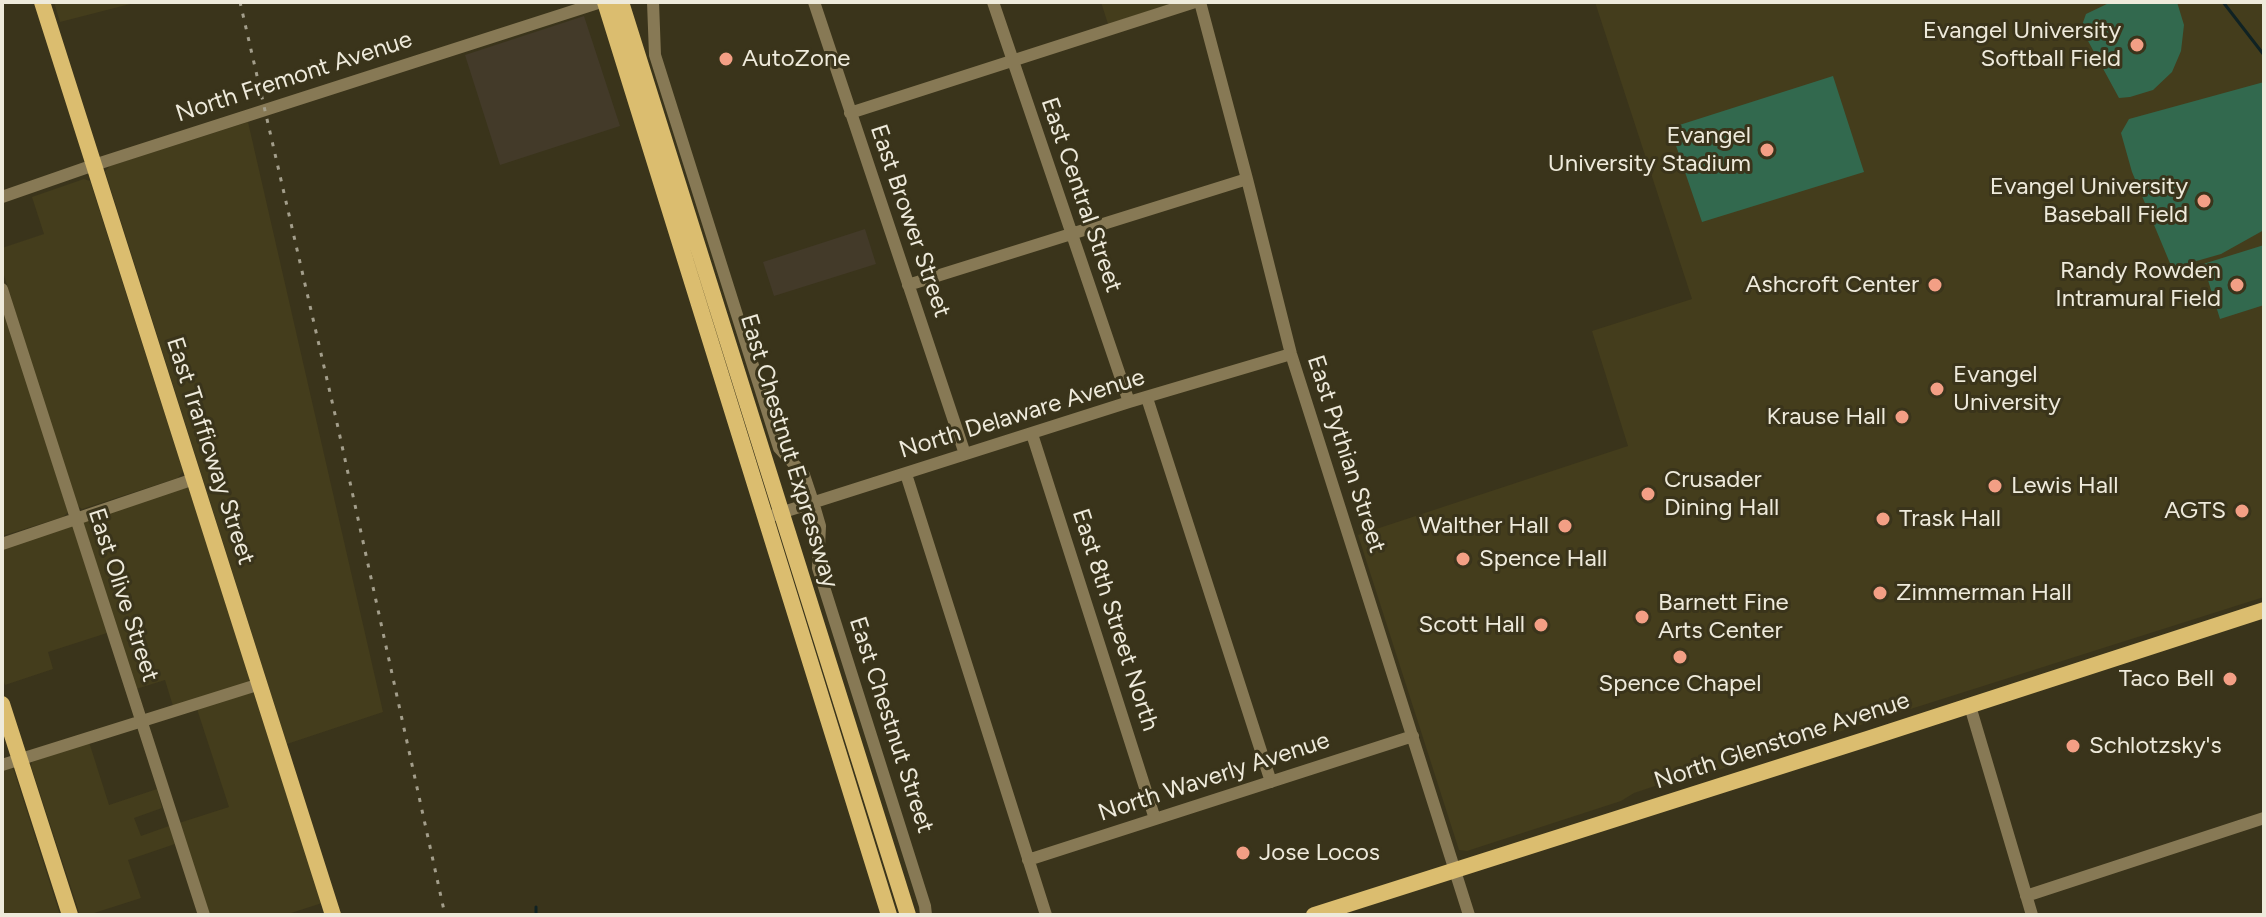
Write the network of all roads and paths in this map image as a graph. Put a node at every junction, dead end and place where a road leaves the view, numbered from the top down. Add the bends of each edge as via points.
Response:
1 (42, 2) edge
2 (603, 2) edge
3 (621, 2) edge
4 (653, 2) edge
5 (814, 2) edge
6 (993, 2) edge
7 (1198, 2) edge
8 (1012, 62) junction
9 (850, 113) junction
10 (94, 165) junction
11 (1247, 179) junction
12 (2, 197) edge
13 (1071, 235) junction
14 (908, 285) junction
15 (2, 289) edge
16 (1291, 354) junction
17 (1147, 398) junction
18 (1129, 402) junction
19 (1032, 434) junction
20 (965, 454) junction
21 (906, 474) junction
22 (194, 479) junction
23 (813, 502) junction
24 (775, 515) junction
25 (75, 518) junction
26 (2, 544) edge
27 (2264, 610) edge
28 (260, 684) junction
29 (2, 704) edge
30 (1970, 706) junction
31 (141, 722) junction
32 (1413, 736) junction
33 (20, 759) junction
34 (2, 765) edge
35 (1271, 782) junction
36 (2264, 818) edge
37 (1155, 819) junction
38 (867, 840) junction
39 (1028, 860) junction
40 (1456, 870) junction
41 (2026, 896) junction
42 (70, 915) edge
43 (204, 915) edge
44 (333, 915) edge
45 (882, 915) edge
46 (889, 915) edge
47 (908, 915) edge
48 (926, 915) edge
49 (1046, 915) edge
50 (1314, 915) edge
51 (1469, 915) edge
52 (2032, 915) edge

1 - 10 main road, East Trafficway Street
2 - 10 street, North Fremont Avenue
2 - 24 main road, East Chestnut Expressway
3 - 24 main road, East Chestnut Expressway
4 - 23 street, East Chestnut Street via 655,55 779,448 804,475
5 - 9 street, East Brower Street
6 - 8 street, East Central Street
7 - 8 street
7 - 11 street, East Pythian Street
8 - 9 street
8 - 13 street, East Central Street
9 - 14 street, East Brower Street
10 - 12 street, North Fremont Avenue
10 - 22 main road, East Trafficway Street
11 - 13 street
11 - 16 street, East Pythian Street
13 - 14 street
13 - 18 street, East Central Street
14 - 20 street, East Brower Street
15 - 25 street, East Olive Street
16 - 17 street, North Delaware Avenue
16 - 32 street, East Pythian Street
17 - 18 street, North Delaware Avenue
17 - 35 street
18 - 19 street, North Delaware Avenue
19 - 20 street, North Delaware Avenue
19 - 37 street, East 8th Street North
20 - 21 street, North Delaware Avenue
21 - 23 street, North Delaware Avenue
21 - 39 street
22 - 25 street
22 - 28 main road, East Trafficway Street
23 - 24 street, North Delaware Avenue
23 - 48 street, East Chestnut Street via 820,526 818,568
24 - 38 main road, East Chestnut Expressway
24 - 47 main road, East Chestnut Expressway
25 - 26 street
25 - 31 street, East Olive Street
27 - 30 main road, North Glenstone Avenue
28 - 31 street
28 - 44 main road, East Trafficway Street
29 - 33 main road
30 - 40 main road, North Glenstone Avenue
30 - 41 street
31 - 33 street
31 - 43 street, East Olive Street
32 - 35 street, North Waverly Avenue
32 - 40 street, East Pythian Street
33 - 34 street
33 - 42 main road
35 - 37 street, North Waverly Avenue
36 - 41 street
37 - 39 street, North Waverly Avenue
38 - 45 main road via 868,868
38 - 46 main road, East Chestnut Expressway
39 - 49 street
40 - 50 main road, North Glenstone Avenue
40 - 51 street, East Pythian Street
41 - 52 street

